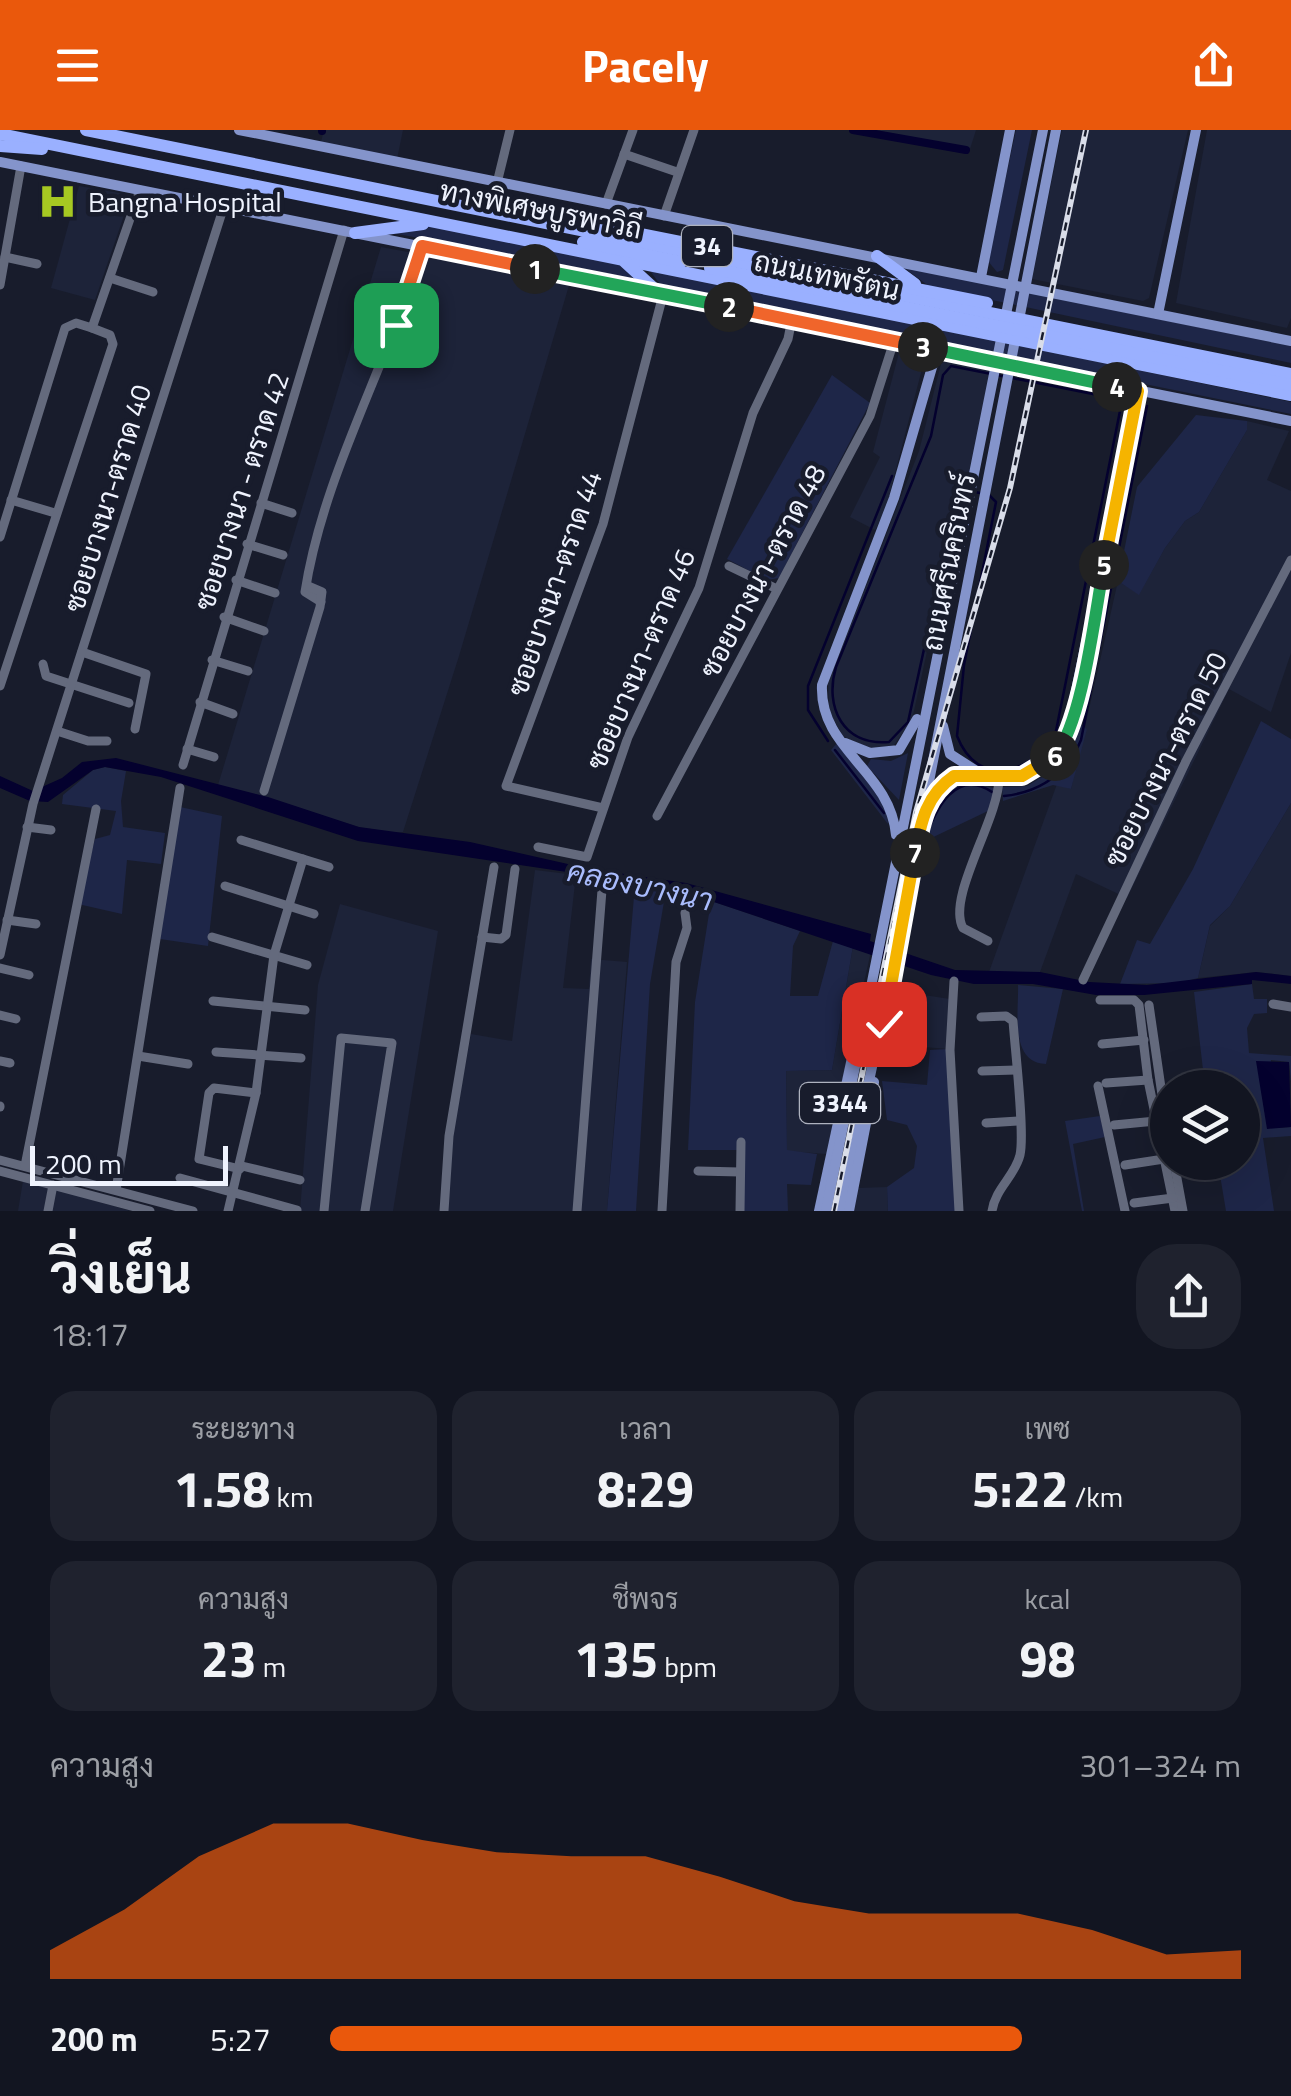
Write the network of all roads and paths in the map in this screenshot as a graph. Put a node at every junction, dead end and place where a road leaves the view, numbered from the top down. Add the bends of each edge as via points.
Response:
1 (17, 130) edge
2 (86, 130) edge
3 (120, 130) edge
4 (239, 130) edge
5 (510, 130) edge
6 (633, 130) edge
7 (694, 130) edge
8 (1010, 130) edge
9 (1044, 130) edge
10 (1056, 130) edge
11 (1196, 130) edge
12 (0, 134) edge
13 (0, 146) edge
14 (174, 147) junction
15 (624, 154) junction
16 (1045, 154) junction
17 (0, 162) edge
18 (21, 166) junction
19 (677, 172) junction
20 (497, 183) junction
21 (140, 190) junction
22 (606, 204) junction
23 (224, 206) junction
24 (664, 216) junction
25 (440, 222) junction
26 (350, 232) junction
27 (422, 246) junction
28 (877, 256) junction
29 (5, 257) junction
30 (623, 260) junction
31 (36, 264) dead end
32 (981, 277) junction
33 (110, 278) junction
34 (0, 285) edge
35 (922, 289) junction
36 (153, 292) dead end
37 (661, 294) junction
38 (1158, 314) junction
39 (792, 319) junction
40 (92, 328) junction
41 (1291, 340) edge
42 (894, 341) junction
43 (937, 350) junction
44 (1291, 370) edge
45 (1291, 390) edge
46 (1138, 391) junction
47 (1291, 420) edge
48 (11, 500) junction
49 (260, 503) junction
50 (55, 513) junction
51 (292, 513) dead end
52 (0, 538) edge
53 (247, 544) junction
54 (283, 555) dead end
55 (1291, 560) edge
56 (729, 566) dead end
57 (236, 580) junction
58 (777, 589) junction
59 (276, 592) dead end
60 (224, 618) junction
61 (264, 631) dead end
62 (82, 652) junction
63 (212, 660) junction
64 (43, 664) dead end
65 (2, 670) edge
66 (248, 671) dead end
67 (72, 684) junction
68 (0, 686) edge
69 (927, 693) junction
70 (129, 702) dead end
71 (200, 702) junction
72 (943, 705) junction
73 (233, 714) dead end
74 (57, 730) junction
75 (134, 730) dead end
76 (840, 741) junction
77 (106, 742) dead end
78 (187, 749) junction
79 (214, 757) dead end
80 (183, 765) dead end
81 (996, 778) junction
82 (180, 788) dead end
83 (264, 792) dead end
84 (603, 808) junction
85 (96, 809) dead end
86 (923, 814) junction
87 (657, 816) dead end
88 (27, 827) junction
89 (51, 830) dead end
90 (241, 840) dead end
91 (538, 847) dead end
92 (897, 848) junction
93 (303, 859) junction
94 (329, 867) dead end
95 (494, 867) dead end
96 (515, 869) dead end
97 (225, 886) dead end
98 (602, 890) dead end
99 (288, 906) junction
100 (685, 913) dead end
101 (314, 914) dead end
102 (7, 920) junction
103 (36, 924) dead end
104 (212, 937) dead end
105 (482, 937) junction
106 (988, 941) dead end
107 (274, 954) junction
108 (0, 955) edge
109 (306, 965) dead end
110 (0, 968) edge
111 (29, 975) dead end
112 (1083, 980) dead end
113 (954, 981) dead end
114 (868, 996) junction
115 (213, 1000) dead end
116 (1100, 1000) dead end
117 (886, 1002) junction
118 (1149, 1004) dead end
119 (1273, 1004) dead end
120 (266, 1006) junction
121 (1291, 1008) edge
122 (305, 1010) dead end
123 (0, 1015) edge
124 (982, 1017) dead end
125 (16, 1019) dead end
126 (1144, 1040) junction
127 (1102, 1044) dead end
128 (216, 1052) dead end
129 (260, 1055) junction
130 (138, 1056) junction
131 (301, 1058) dead end
132 (188, 1064) dead end
133 (1016, 1070) junction
134 (1158, 1070) edge
135 (982, 1071) dead end
136 (1148, 1080) junction
137 (1150, 1090) edge
138 (256, 1093) junction
139 (1019, 1121) junction
140 (1150, 1122) edge
141 (986, 1123) dead end
142 (1114, 1126) dead end
143 (850, 1133) junction
144 (740, 1142) dead end
145 (1150, 1163) edge
146 (1126, 1165) dead end
147 (0, 1166) edge
148 (25, 1166) junction
149 (241, 1167) junction
150 (698, 1170) dead end
151 (740, 1172) junction
152 (180, 1178) dead end
153 (300, 1180) dead end
154 (1171, 1180) edge
155 (1174, 1180) edge
156 (53, 1185) junction
157 (116, 1190) junction
158 (234, 1192) junction
159 (1173, 1198) junction
160 (158, 1202) junction
161 (114, 1206) edge
162 (1130, 1207) edge
163 (297, 1210) edge
164 (48, 1211) edge
165 (150, 1211) edge
166 (179, 1211) edge
167 (193, 1211) edge
168 (228, 1211) edge
169 (324, 1211) edge
170 (365, 1211) edge
171 (444, 1211) edge
172 (576, 1211) edge
173 (662, 1211) edge
174 (740, 1211) edge
175 (823, 1211) edge
176 (841, 1211) edge
177 (848, 1211) edge
178 (959, 1211) edge
179 (992, 1211) edge
180 (1175, 1211) edge
181 (1183, 1211) edge

1 - 45 highway, ทางพิเศษบูรพาวิถี
2 - 14 highway, ทางพิเศษบูรพาวิถี
3 - 14 highway
3 - 35 highway, ถนนเทพรัตน / 34
4 - 20 main road, ถนนเทพรัตน / 34
5 - 20 street
6 - 15 street
7 - 19 street
8 - 32 main road
9 - 16 main road, ถนนศรีนครินทร์ / 3344
10 - 16 main road, ถนนศรีนครินทร์ / 3344
11 - 38 main road
12 - 25 highway, ถนนเทพรัตน / 34
13 - 45 highway via 219,178
14 - 44 highway, ทางพิเศษบูรพาวิถี
15 - 19 street
15 - 22 street
16 - 69 main road, ถนนศรีนครินทร์ / 3344
16 - 72 main road, ถนนศรีนครินทร์ / 3344
17 - 18 main road, ถนนเทพรัตน / 34
18 - 21 main road, ถนนเทพรัตน / 34
18 - 29 street
19 - 24 street
20 - 22 main road, ถนนเทพรัตน / 34
21 - 23 main road, ถนนเทพรัตน / 34
21 - 33 street
22 - 24 main road, ถนนเทพรัตน / 34
23 - 26 main road, ถนนเทพรัตน / 34
23 - 62 street, ซอยบางนา-ตราด 40
24 - 28 main road, ถนนเทพรัตน / 34
25 - 26 highway
25 - 30 highway, ถนนเทพรัตน / 34
26 - 27 main road, ถนนเทพรัตน / 34
26 - 49 street, ซอยบางนา - ตราด 42
27 - 37 main road, ถนนเทพรัตน / 34
27 - 83 street via 350,434 306,583 322,592 321,602
28 - 32 main road, ถนนเทพรัตน / 34
28 - 35 highway
29 - 31 street
29 - 34 street
30 - 37 highway
30 - 45 highway, ถนนเทพรัตน / 34
32 - 38 main road, ถนนเทพรัตน / 34
33 - 36 street
33 - 40 street
35 - 44 highway, ถนนเทพรัตน / 34
37 - 39 main road, ถนนเทพรัตน / 34
37 - 84 street, ซอยบางนา-ตราด 44 via 603,524 506,786
38 - 41 main road, ถนนเทพรัตน / 34
39 - 42 main road, ถนนเทพรัตน / 34
39 - 84 street, ซอยบางนา-ตราด 46 via 755,406 699,588 628,736
40 - 48 street via 65,328
40 - 50 street via 110,335 113,344
42 - 43 main road, ถนนเทพรัตน / 34
42 - 58 street, ซอยบางนา-ตราด 48 via 870,416
43 - 46 main road, ถนนเทพรัตน / 34
43 - 76 main road via 894,498 822,685 821,705
46 - 47 main road, ถนนเทพรัตน / 34
46 - 81 main road via 1066,739 1049,763 1022,776
48 - 50 street
48 - 52 street
49 - 51 street
49 - 53 street, ซอยบางนา - ตราด 42
50 - 65 street
53 - 54 street
53 - 57 street, ซอยบางนา - ตราด 42
55 - 112 street, ซอยบางนา-ตราด 50
56 - 58 street
57 - 59 street
57 - 60 street, ซอยบางนา - ตราด 42
58 - 87 street, ซอยบางนา-ตราด 48
60 - 61 street
60 - 63 street, ซอยบางนา - ตราด 42
62 - 67 street, ซอยบางนา-ตราด 40
62 - 75 street via 146,674
63 - 66 street
63 - 71 street, ซอยบางนา - ตราด 42
64 - 67 street via 46,676
65 - 68 street
67 - 70 street
67 - 74 street, ซอยบางนา-ตราด 40
69 - 76 main road via 899,750 870,754
69 - 92 main road, ถนนศรีนครินทร์ / 3344
71 - 73 street
71 - 78 street, ซอยบางนา - ตราด 42
72 - 81 main road via 950,754
72 - 86 main road, ถนนศรีนครินทร์ / 3344
74 - 77 street
74 - 88 street, ซอยบางนา-ตราด 40
76 - 92 main road via 891,804
78 - 79 street
78 - 80 street, ซอยบางนา - ตราด 42
81 - 86 main road via 954,776
81 - 106 street via 996,807 959,918 963,928
82 - 130 street
84 - 91 street, ซอยบางนา-ตราด 46 via 586,857
85 - 148 street
86 - 117 main road, ถนนศรีนครินทร์ / 3344
88 - 89 street
88 - 102 street, ซอยบางนา-ตราด 40
90 - 93 street
92 - 114 main road, ถนนศรีนครินทร์ / 3344
93 - 94 street
93 - 99 street
95 - 105 street
96 - 105 street via 506,934
97 - 99 street
98 - 172 street
99 - 101 street
99 - 107 street
100 - 173 street via 676,962
102 - 103 street
102 - 108 street, ซอยบางนา-ตราด 40
104 - 107 street
105 - 171 street via 449,1136
107 - 109 street
107 - 120 street
110 - 111 street
113 - 178 street via 950,1050
114 - 143 main road, ถนนศรีนครินทร์ / 3344
114 - 175 main road, ถนนศรีนครินทร์ / 3344 via 854,1034
115 - 120 street
116 - 126 street via 1134,1000
117 - 143 main road, ถนนศรีนครินทร์ / 3344
117 - 177 main road, ถนนศรีนครินทร์ / 3344
118 - 134 street
119 - 121 street
120 - 122 street
120 - 129 street
123 - 125 street
124 - 133 street via 1013,1021
126 - 127 street
126 - 136 street
128 - 129 street
129 - 131 street
129 - 138 street
130 - 132 street
130 - 157 street
133 - 135 street
133 - 139 street
136 - 137 street
136 - 162 street via 1102,1084
138 - 149 street
138 - 149 street via 209,1092 200,1159
139 - 141 street
139 - 179 street via 1019,1158
140 - 142 street
143 - 175 main road, ถนนศรีนครินทร์ / 3344
143 - 176 main road, ถนนศรีนครินทร์ / 3344
144 - 151 street
145 - 146 street
147 - 148 street
147 - 156 street
148 - 157 street
149 - 153 street
149 - 158 street
150 - 151 street
151 - 174 street
152 - 158 street
154 - 159 street
155 - 181 street
156 - 161 street
156 - 164 street
157 - 160 street
158 - 163 street
158 - 168 street
159 - 162 street
159 - 180 street
160 - 166 street
160 - 167 street
161 - 165 street
169 - 170 street via 341,1038 392,1043

